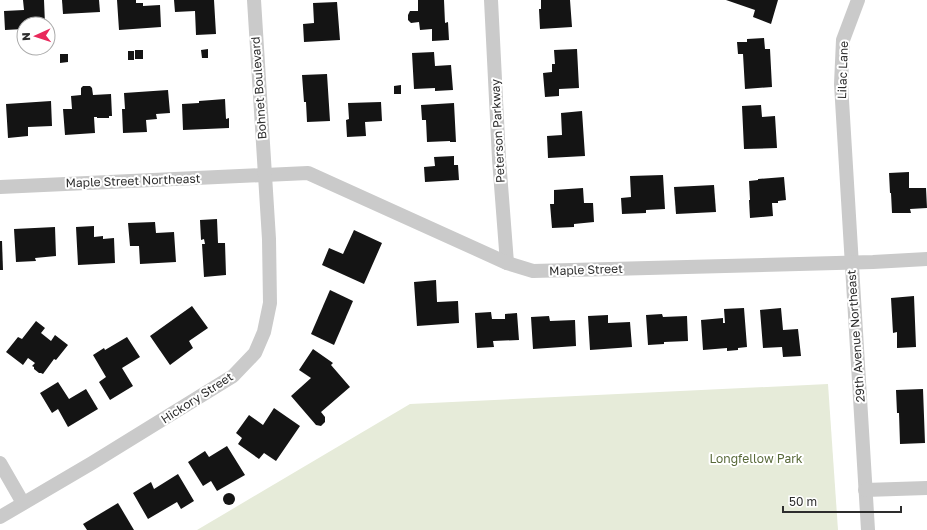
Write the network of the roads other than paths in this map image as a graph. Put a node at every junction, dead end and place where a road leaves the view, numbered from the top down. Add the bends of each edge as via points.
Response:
1 (254, 0) edge
2 (491, 0) edge
3 (858, 0) edge
4 (844, 143) joint
5 (265, 175) junction
6 (0, 186) edge
7 (927, 259) edge
8 (851, 262) junction
9 (507, 263) junction
10 (0, 463) edge
11 (927, 488) edge
12 (865, 490) junction
13 (23, 503) junction
14 (0, 517) edge
15 (868, 530) edge

1 - 5 street, Bohnet Boulevard
2 - 9 street, Peterson Parkway
3 - 4 street, Lilac Lane via 843,40 841,84
4 - 8 street, 29th Avenue Northeast
5 - 6 street, Maple Street Northeast
5 - 9 street, Maple Street via 308,173
5 - 13 street, Hickory Street via 270,303 264,332 256,353 233,376
7 - 8 street, Maple Street
8 - 9 street, Maple Street via 533,271
8 - 12 street, 29th Avenue Northeast
10 - 13 street
11 - 12 street
12 - 15 street, 29th Avenue Northeast
13 - 14 street, Hickory Street

